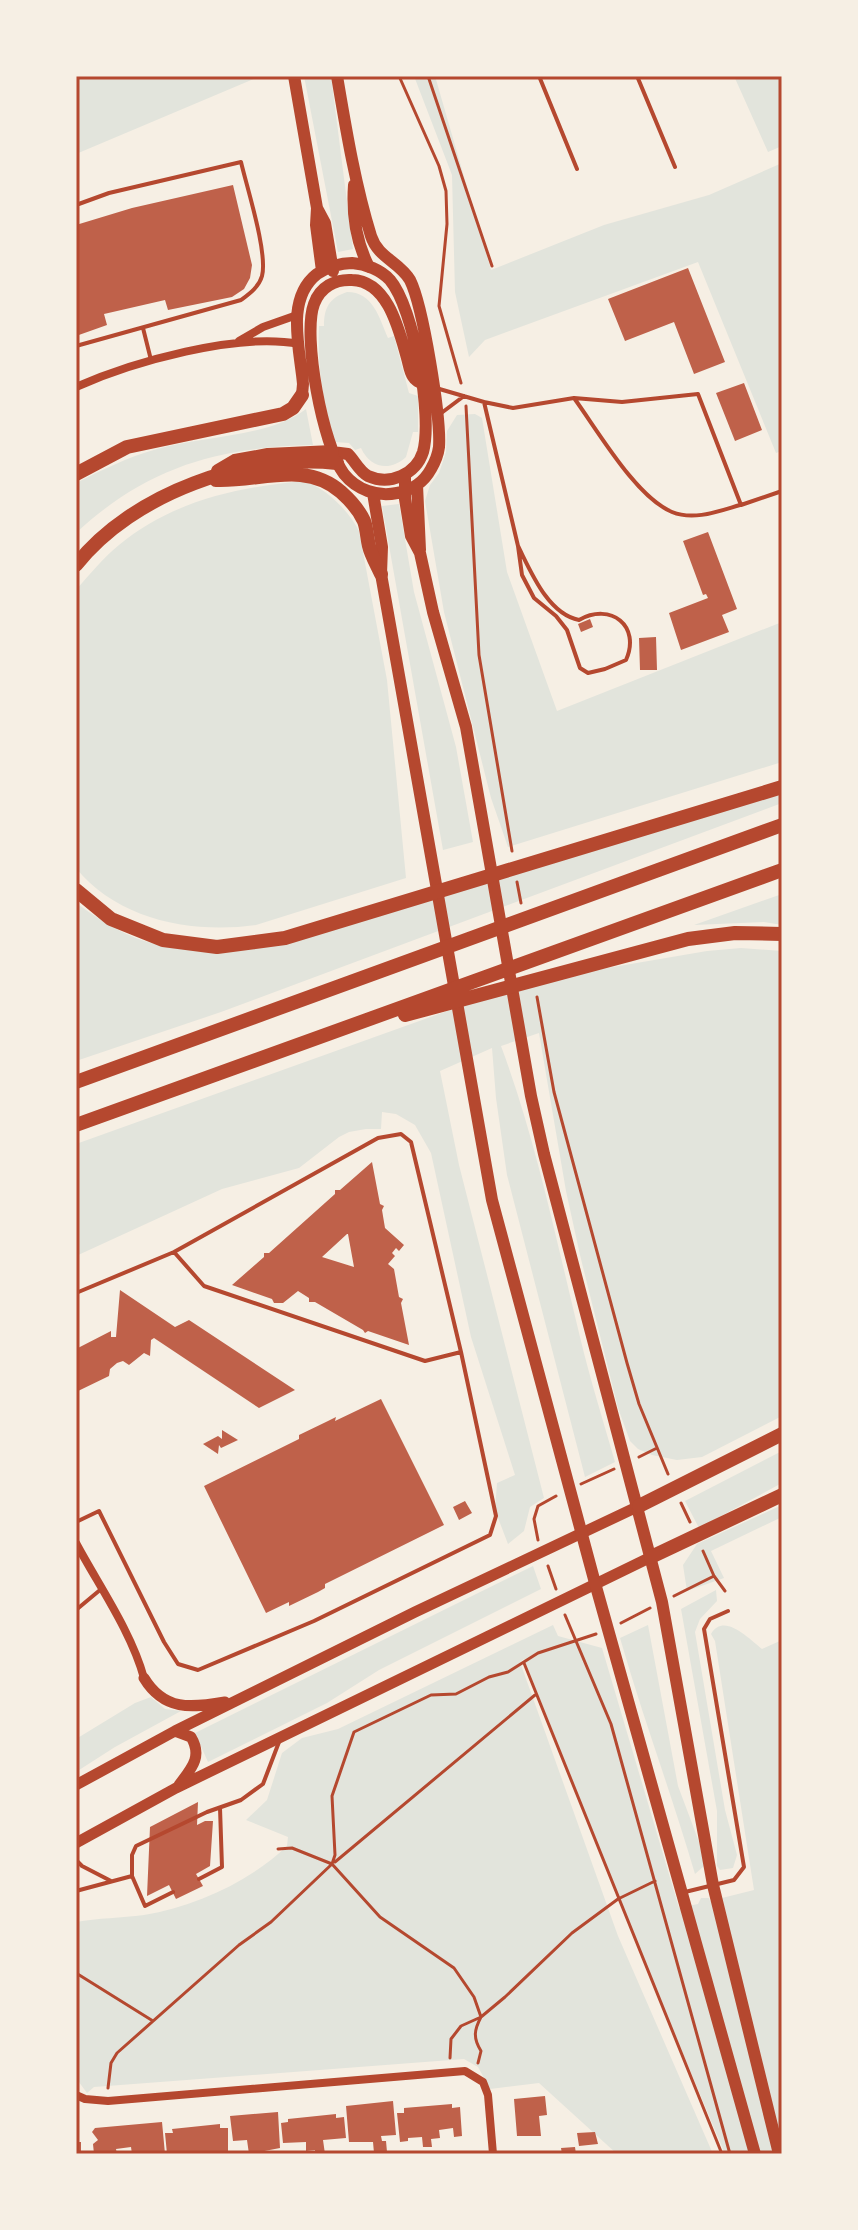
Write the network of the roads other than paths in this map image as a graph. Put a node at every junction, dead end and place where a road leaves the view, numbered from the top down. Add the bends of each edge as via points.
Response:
1 (294, 76) edge
2 (337, 76) edge
3 (539, 76) edge
4 (637, 76) edge
5 (675, 167) dead end
6 (577, 169) dead end
7 (355, 176) junction
8 (76, 205) edge
9 (369, 267) junction
10 (327, 268) junction
11 (334, 282) junction
12 (297, 315) junction
13 (143, 328) junction
14 (234, 343) junction
15 (305, 344) junction
16 (76, 346) edge
17 (151, 360) junction
18 (428, 385) junction
19 (76, 387) edge
20 (302, 395) joint
21 (464, 396) junction
22 (574, 398) junction
23 (484, 402) junction
24 (437, 417) junction
25 (335, 458) junction
26 (76, 474) edge
27 (405, 474) junction
28 (204, 480) junction
29 (411, 488) junction
30 (782, 491) edge
31 (373, 493) junction
32 (741, 505) junction
33 (518, 546) junction
34 (76, 565) edge
35 (381, 574) junction
36 (782, 787) edge
37 (782, 825) edge
38 (782, 870) edge
39 (76, 890) edge
40 (782, 934) edge
41 (301, 1043) junction
42 (76, 1082) edge
43 (76, 1125) edge
44 (174, 1252) junction
45 (76, 1293) edge
46 (461, 1352) junction
47 (782, 1434) edge
48 (782, 1495) edge
49 (639, 1506) junction
50 (76, 1522) edge
51 (582, 1535) junction
52 (76, 1543) edge
53 (651, 1557) junction
54 (595, 1583) junction
55 (100, 1590) junction
56 (76, 1610) edge
57 (728, 1611) dead end
58 (144, 1678) joint
59 (242, 1699) junction
60 (175, 1731) junction
61 (282, 1737) junction
62 (77, 1787) edge
63 (176, 1788) junction
64 (220, 1807) junction
65 (76, 1843) edge
66 (76, 1860) edge
67 (132, 1876) junction
68 (199, 1879) dead end
69 (114, 1882) junction
70 (713, 1885) junction
71 (76, 1891) edge
72 (173, 1892) dead end
73 (682, 1893) junction
74 (76, 2095) edge
75 (493, 2154) edge
76 (755, 2154) edge
77 (779, 2154) edge

1 - 10 main road
2 - 7 main road
3 - 6 lane
4 - 5 lane
7 - 9 main road via 354,215
7 - 18 main road via 371,235 413,287
8 - 13 lane via 241,162 262,276 241,300
9 - 10 main road via 348,263
9 - 18 main road via 390,280 400,298
10 - 11 main road
10 - 12 main road via 306,286
11 - 15 main road via 314,303
11 - 18 main road via 359,281 379,291 412,376
12 - 14 street
12 - 15 main road
13 - 16 lane
13 - 17 lane
14 - 15 street
14 - 17 street
15 - 20 main road
15 - 25 main road
17 - 19 street
18 - 21 lane
18 - 24 main road
18 - 27 main road via 424,447
20 - 26 highway via 283,414 127,447
21 - 23 lane
21 - 24 lane
22 - 23 lane via 513,408
22 - 32 lane via 644,493 674,513 702,515
22 - 32 lane via 622,402 698,394
23 - 33 lane
24 - 29 main road via 438,455 428,475
25 - 27 main road via 348,454 361,471 375,478
25 - 28 highway via 239,470
25 - 31 main road via 356,485
27 - 29 main road
28 - 34 highway via 140,507
28 - 35 highway via 284,474 322,478 359,512
29 - 31 main road
29 - 49 main road via 411,536 466,727 544,1154
30 - 32 lane
31 - 35 main road
33 - 33 lane via 522,575 534,598 567,630 580,668 588,673 626,660 631,648 622,622 609,613 569,618 546,595
35 - 51 main road via 492,1200
36 - 39 highway via 285,938 217,947 163,940 111,919
37 - 42 highway
38 - 41 highway
40 - 41 highway via 688,939
41 - 43 highway
44 - 45 lane
44 - 46 lane via 204,1286 425,1361
44 - 46 lane via 378,1138 401,1134 411,1142
46 - 50 lane via 496,1516 490,1535 314,1621 198,1670 178,1664 99,1511
47 - 49 highway
48 - 53 highway
49 - 51 main road
49 - 53 main road
51 - 54 main road
51 - 59 main road
52 - 55 street
53 - 54 main road
53 - 70 main road
54 - 61 main road
54 - 73 main road
55 - 56 lane
55 - 58 street via 134,1648
57 - 70 lane via 710,1619 704,1629 745,1860 734,1880
58 - 59 main road via 160,1698 173,1704 202,1706
59 - 60 main road
60 - 62 main road
60 - 63 main road via 191,1737 197,1750 195,1763
61 - 63 main road
61 - 64 lane via 263,1784
63 - 65 main road
64 - 67 lane via 136,1846
64 - 68 lane via 222,1867
66 - 69 lane
67 - 69 lane
67 - 72 lane via 145,1906
69 - 71 lane
70 - 73 lane
70 - 77 main road
73 - 76 main road
74 - 75 street via 108,2101 465,2071 483,2082 488,2095

